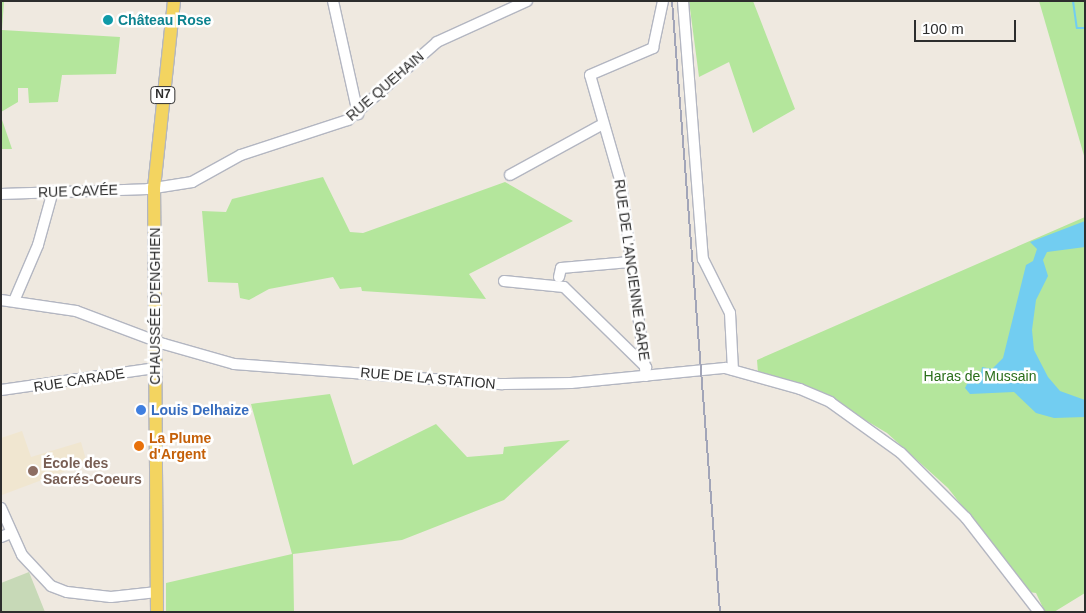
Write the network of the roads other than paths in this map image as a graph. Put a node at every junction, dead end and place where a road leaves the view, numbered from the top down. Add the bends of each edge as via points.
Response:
1 (174, 1) edge
2 (333, 1) edge
3 (527, 1) edge
4 (663, 1) edge
5 (683, 1) edge
6 (358, 114) junction
7 (604, 124) junction
8 (510, 174) dead end
9 (154, 188) junction
10 (53, 192) junction
11 (1, 194) edge
12 (630, 262) junction
13 (559, 277) dead end
14 (504, 281) dead end
15 (1, 300) edge
16 (14, 301) junction
17 (156, 339) junction
18 (156, 368) junction
19 (733, 370) junction
20 (646, 372) junction
21 (1, 390) edge
22 (1, 508) edge
23 (6, 535) edge
24 (157, 592) junction
25 (157, 612) edge
26 (1038, 612) edge

1 - 9 main road, CHAUSSÉE D'ENGHIEN / N7
2 - 6 street
3 - 6 street, RUE QUEHAIN via 437,42
4 - 7 street, RUE DE L'ANCIENNE GARE via 653,48 590,75
5 - 19 street via 703,259 730,314
6 - 9 street, RUE QUEHAIN via 339,125 241,155 192,182
7 - 8 street
7 - 12 street, RUE DE L'ANCIENNE GARE via 621,183
9 - 10 street, RUE CAVÉE
9 - 17 main road, CHAUSSÉE D'ENGHIEN / N7
10 - 11 street, RUE CAVÉE
10 - 16 street via 38,245
12 - 13 street via 561,268
12 - 20 street, RUE DE L'ANCIENNE GARE
14 - 20 street via 564,287
15 - 16 street, RUE DE LA STATION
16 - 17 street, RUE DE LA STATION via 76,311
17 - 18 main road, CHAUSSÉE D'ENGHIEN / N7
17 - 20 street, RUE DE LA STATION via 234,364 502,384
18 - 21 street, RUE CARADE
18 - 24 main road, CHAUSSÉE D'ENGHIEN / N7
19 - 20 street, RUE DE LA STATION
19 - 26 street, RUE DE LA STATION via 818,396 896,449 960,512
22 - 23 street
23 - 24 street via 28,562 56,588 111,597
24 - 25 main road, CHAUSSÉE D'ENGHIEN / N7

